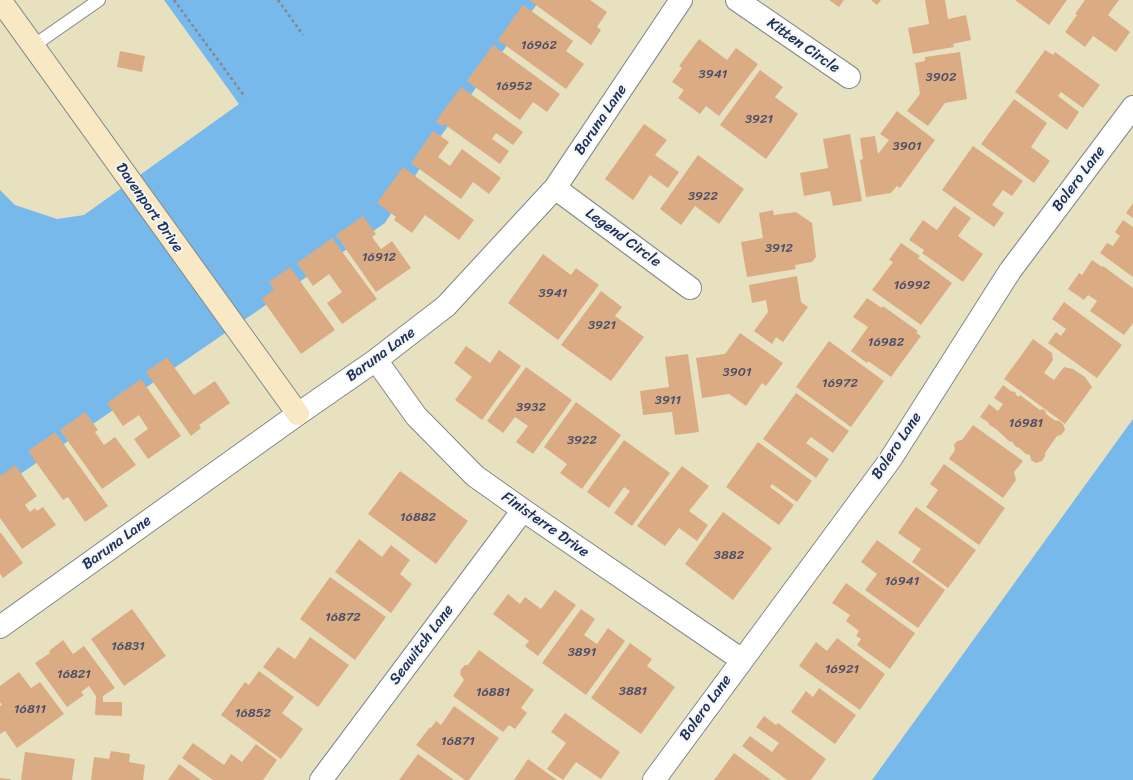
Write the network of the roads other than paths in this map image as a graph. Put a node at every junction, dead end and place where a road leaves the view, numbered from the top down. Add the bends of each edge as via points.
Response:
1 (0, 0) edge
2 (99, 0) edge
3 (681, 0) edge
4 (737, 0) edge
5 (33, 46) junction
6 (849, 77) dead end
7 (1133, 108) edge
8 (555, 188) junction
9 (690, 288) dead end
10 (376, 360) junction
11 (298, 414) junction
12 (524, 510) junction
13 (0, 627) edge
14 (742, 660) junction
15 (322, 780) edge
16 (654, 780) edge

1 - 5 street, Davenport Drive
2 - 5 lane
3 - 8 street, Baruna Lane
4 - 6 street, Kitten Circle
5 - 11 street, Davenport Drive
7 - 14 street, Bolero Lane via 1010,271 890,460
8 - 9 street, Legend Circle
8 - 10 street, Baruna Lane via 446,306
10 - 11 street, Baruna Lane
10 - 12 street, Finisterre Drive via 416,416 476,476
11 - 13 street, Baruna Lane
12 - 14 street, Finisterre Drive
12 - 15 street, Seawitch Lane
14 - 16 street, Bolero Lane

